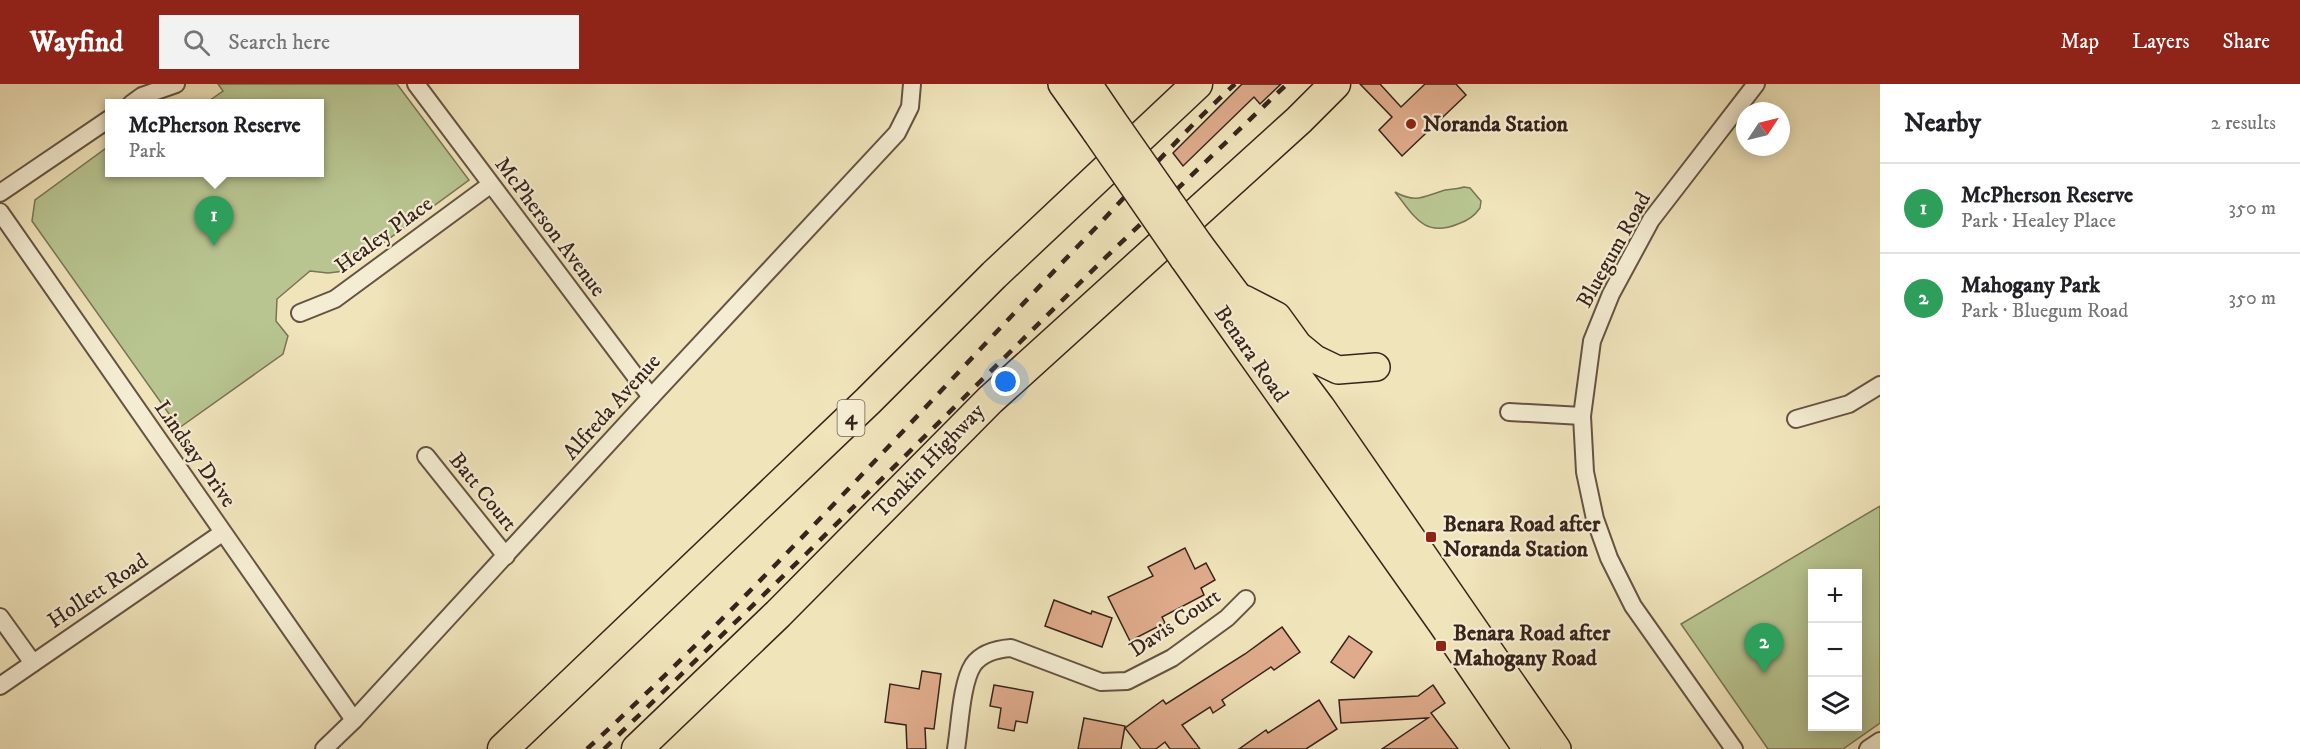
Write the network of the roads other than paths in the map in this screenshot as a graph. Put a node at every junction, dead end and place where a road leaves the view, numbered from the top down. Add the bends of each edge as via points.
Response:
1 (176, 84) edge
2 (416, 84) edge
3 (912, 84) edge
4 (1062, 84) edge
5 (1088, 84) edge
6 (1197, 84) edge
7 (1335, 84) edge
8 (1756, 84) edge
9 (138, 99) edge
10 (105, 122) edge
11 (1104, 125) junction
12 (490, 185) junction
13 (0, 193) edge
14 (0, 212) edge
15 (1191, 251) junction
16 (1238, 296) junction
17 (300, 313) dead end
18 (1376, 367) dead end
19 (1880, 385) edge
20 (651, 397) junction
21 (1321, 407) junction
22 (1509, 412) dead end
23 (1582, 416) junction
24 (1796, 419) dead end
25 (426, 456) dead end
26 (222, 533) junction
27 (506, 556) junction
28 (1246, 599) dead end
29 (0, 617) edge
30 (1442, 624) junction
31 (1489, 651) junction
32 (33, 663) junction
33 (0, 686) edge
34 (354, 720) junction
35 (1880, 741) edge
36 (1524, 744) edge
37 (324, 749) edge
38 (502, 749) edge
39 (637, 749) edge
40 (956, 749) edge
41 (1557, 749) edge
42 (1734, 749) edge
43 (1868, 749) edge

1 - 9 street
2 - 12 street, McPherson Avenue
3 - 20 street, Alfreda Avenue via 910,107 897,133
4 - 11 main road, Benara Road
5 - 11 main road, Benara Road
6 - 38 highway, 4
7 - 39 highway, Tonkin Highway via 990,400 778,614
8 - 23 street, Bluegum Road via 1651,220 1611,294 1592,341
10 - 13 street
11 - 15 main road, Benara Road, bridge
12 - 17 street, Healey Place via 336,299
12 - 20 street, McPherson Avenue
14 - 26 street, Lindsay Drive
15 - 16 main road, Benara Road
15 - 30 main road, Benara Road
16 - 18 main road via 1276,316 1298,345 1315,359 1338,370
16 - 21 main road, Benara Road
19 - 24 street via 1849,404
20 - 27 street, Alfreda Avenue
21 - 30 main road, Benara Road via 1316,426 1424,579
21 - 31 main road, Benara Road
22 - 23 street
23 - 42 street, Bluegum Road via 1585,472 1595,519 1609,558 1633,606
25 - 27 street, Batt Court
26 - 32 street, Hollett Road
26 - 34 street, Lindsay Drive
27 - 34 street, Alfreda Avenue
28 - 40 street, Davis Court via 1227,618 1172,658 1127,681 1101,682 1011,648 986,654 974,664 967,680
29 - 32 street
30 - 36 main road, Benara Road
31 - 36 main road via 1480,647 1478,655 1509,706
31 - 41 main road, Benara Road
32 - 33 street, Hollett Road
34 - 37 street, Alfreda Avenue
35 - 43 street

